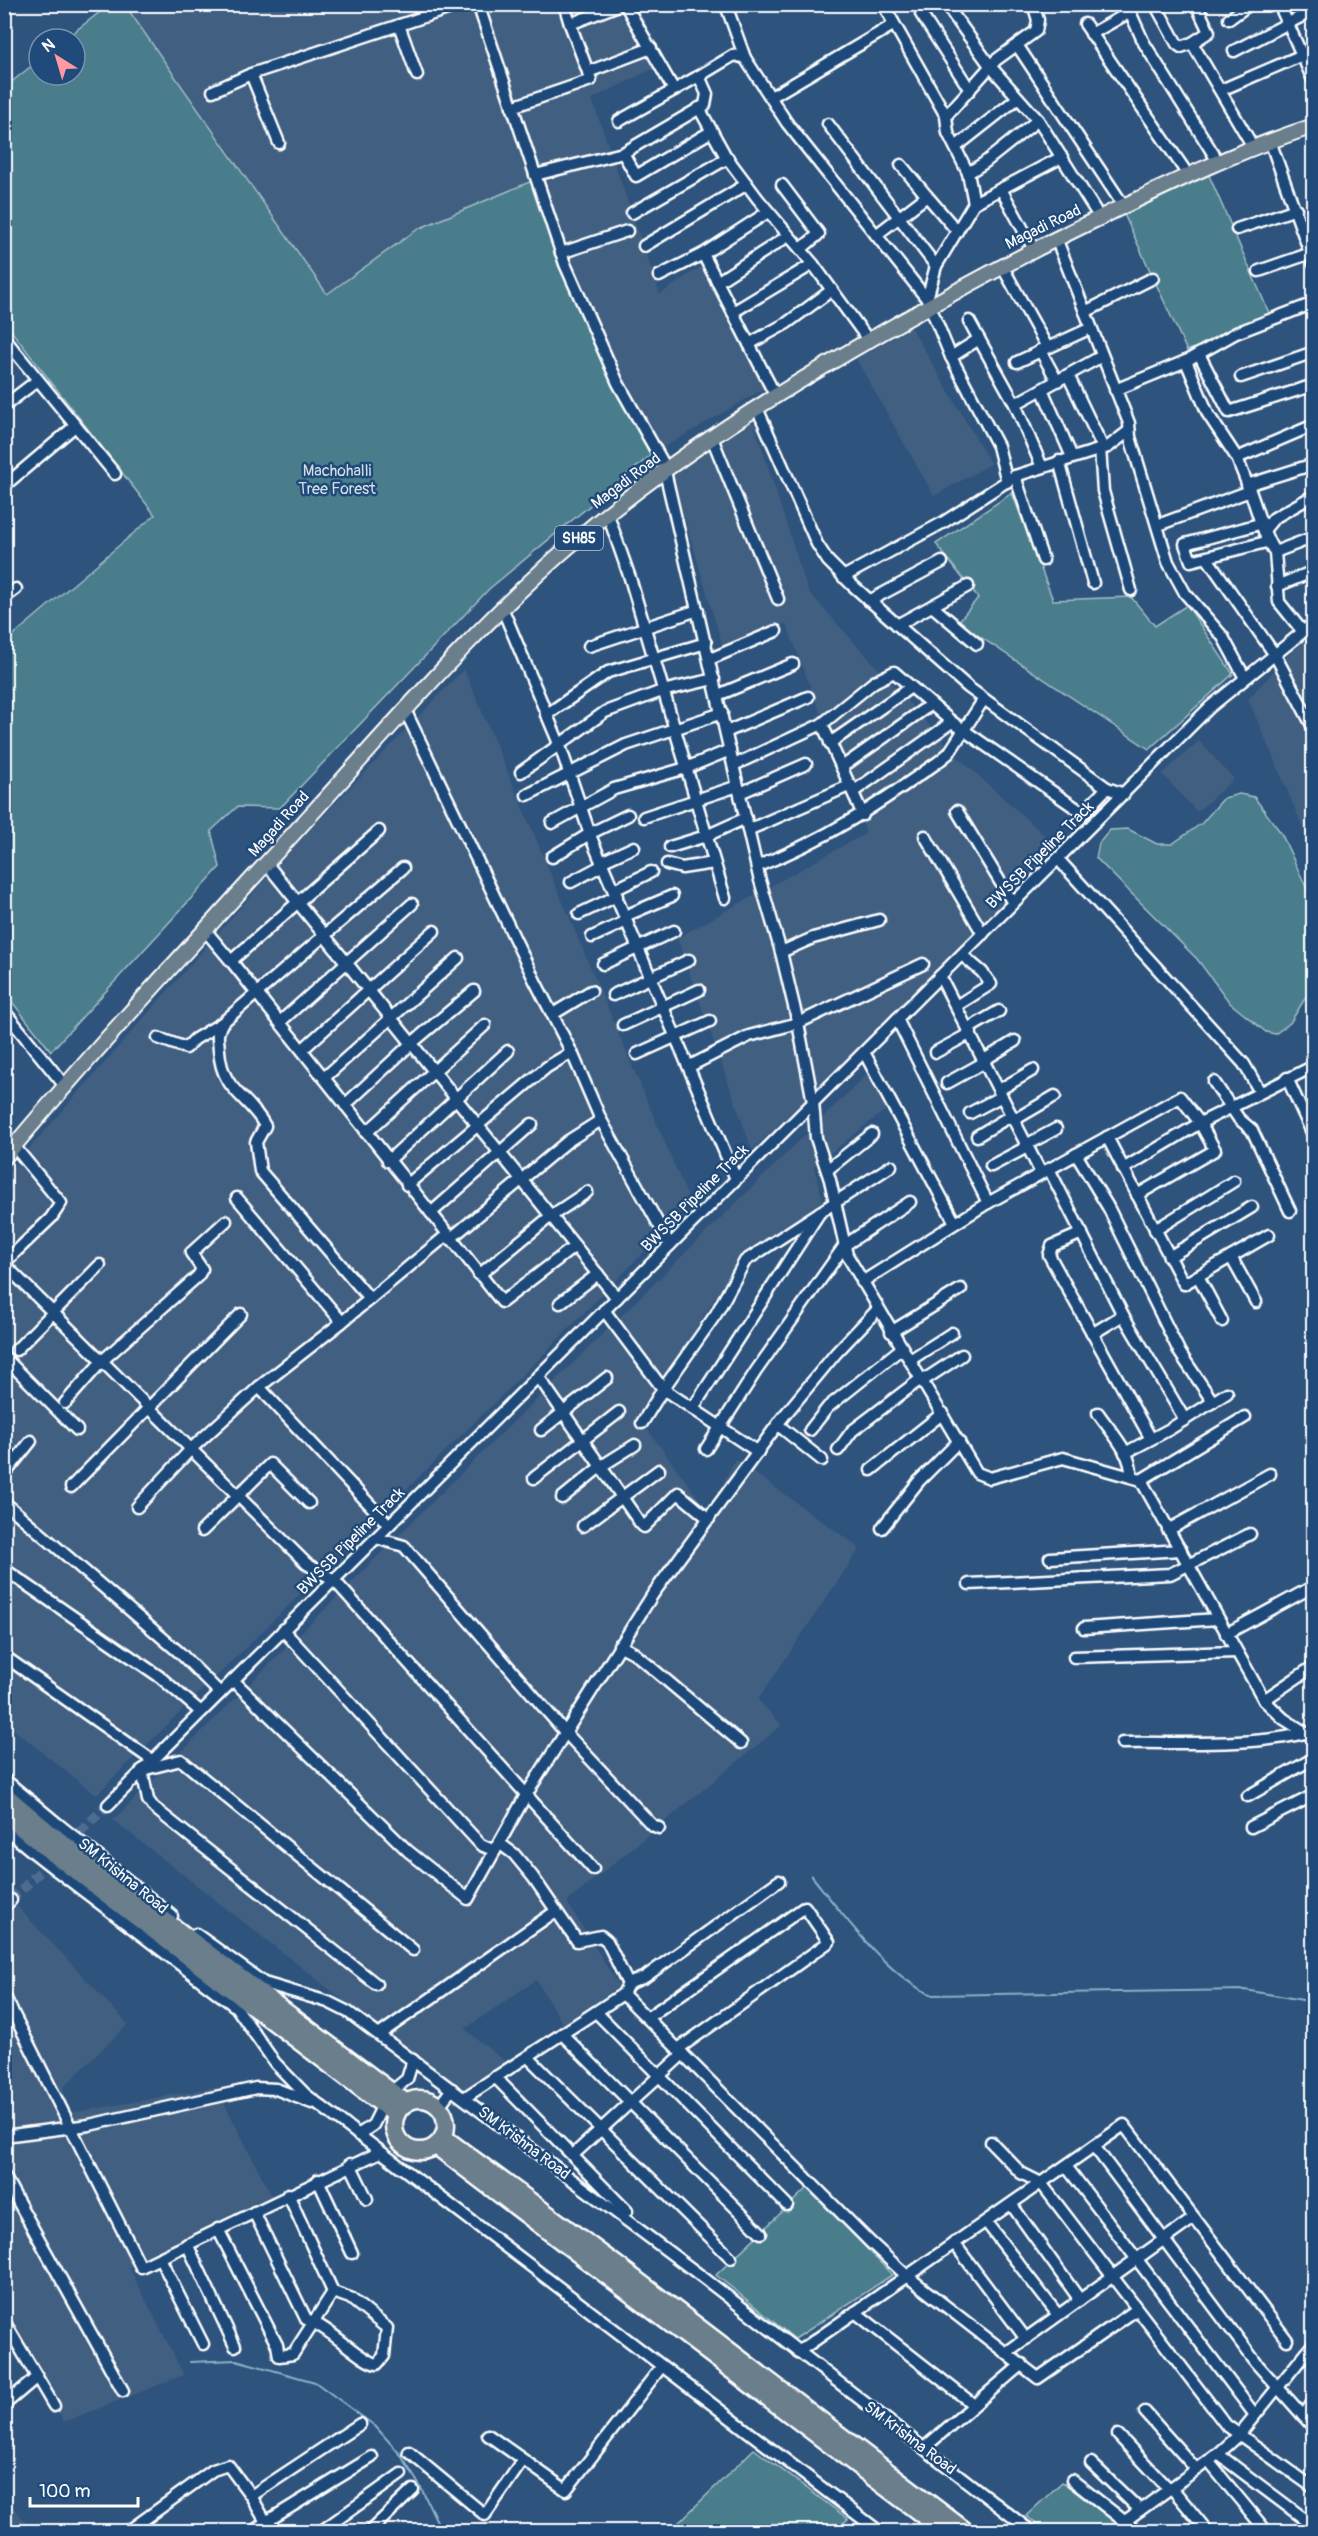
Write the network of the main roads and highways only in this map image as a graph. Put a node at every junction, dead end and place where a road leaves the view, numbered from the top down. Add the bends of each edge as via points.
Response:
1 (1314, 117) edge
2 (1314, 126) edge
3 (928, 302) junction
4 (664, 467) junction
5 (62, 1083) junction
6 (9, 1146) edge
7 (4, 1158) edge
8 (4, 1794) edge
9 (4, 1813) edge
10 (46, 1838) junction
11 (401, 2109) junction
12 (440, 2141) junction
13 (621, 2277) junction
14 (945, 2532) edge
15 (967, 2532) edge

1 - 3 main road, Magadi Road / SH85 via 1249,140 1095,210 1030,242
2 - 3 main road, Magadi Road / SH85 via 1214,164
3 - 4 main road, Magadi Road / SH85
3 - 4 main road, Magadi Road / SH85 via 864,334 772,389
4 - 5 main road, Magadi Road / SH85 via 582,535 503,610
4 - 5 main road, Magadi Road / SH85 via 577,529 453,649
5 - 6 main road, Magadi Road / SH85
6 - 7 main road, Magadi Road / SH85
8 - 10 highway, SM Krishna Road
9 - 10 highway, SM Krishna Road
10 - 11 highway, SM Krishna Road, bridge
11 - 12 highway via 396,2133 405,2146 420,2151
11 - 12 highway via 426,2099 439,2106 447,2122
12 - 13 highway
13 - 14 highway
13 - 15 highway

